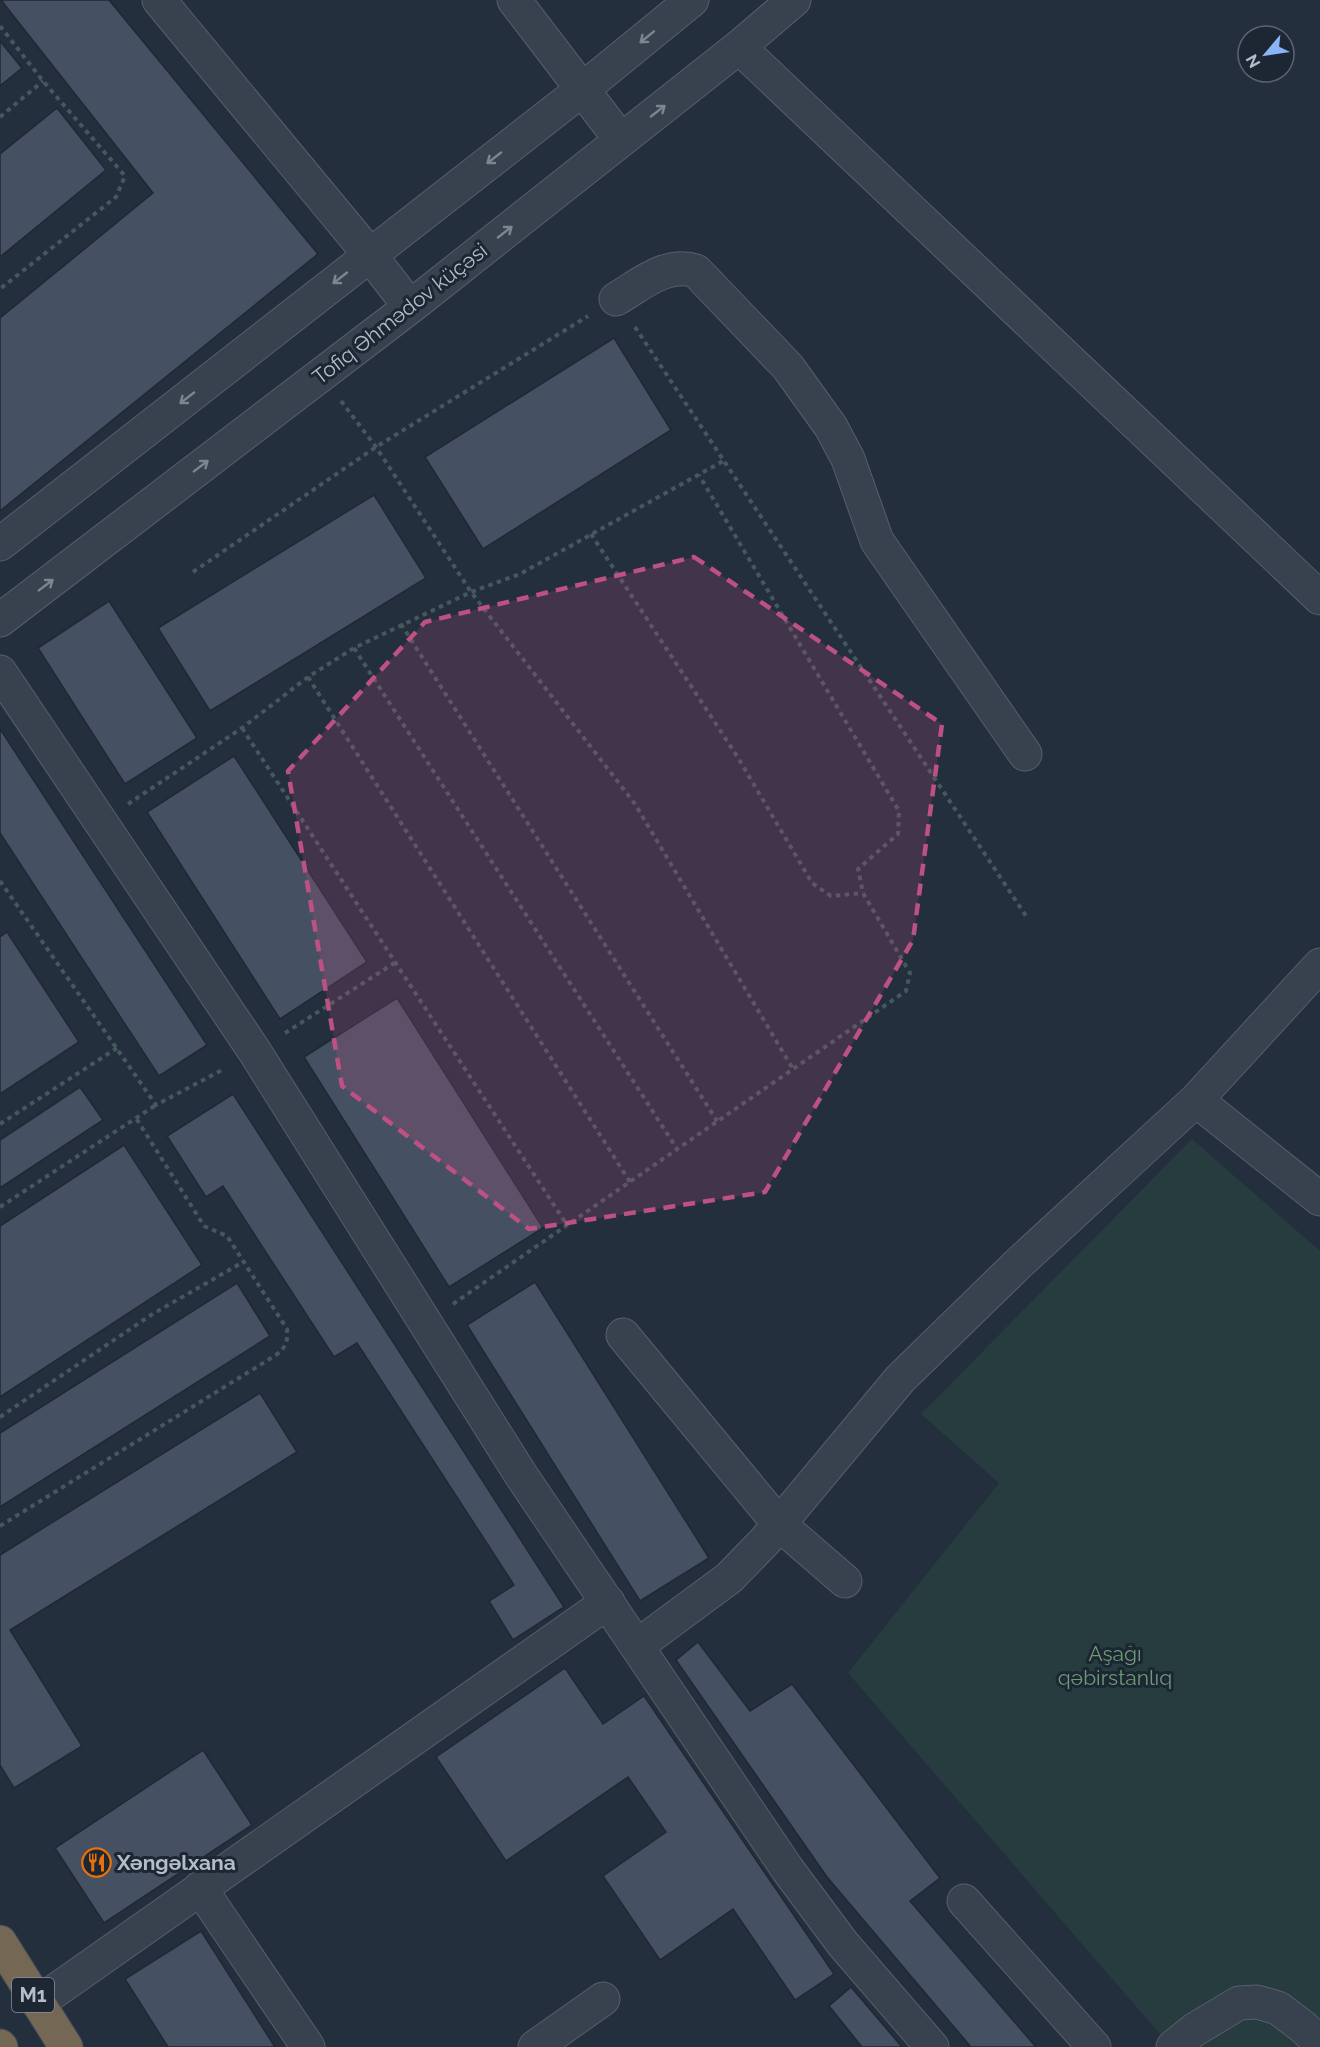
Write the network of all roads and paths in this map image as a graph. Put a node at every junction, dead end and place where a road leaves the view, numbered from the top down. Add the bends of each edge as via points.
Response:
1 (159, 0) edge
2 (514, 0) edge
3 (692, 0) edge
4 (794, 0) edge
5 (0, 26) edge
6 (739, 47) junction
7 (43, 81) junction
8 (583, 89) junction
9 (0, 117) edge
10 (621, 140) junction
11 (370, 255) junction
12 (0, 290) edge
13 (616, 299) junction
14 (410, 307) junction
15 (320, 375) junction
16 (376, 447) junction
17 (725, 460) junction
18 (699, 475) junction
19 (591, 534) junction
20 (0, 544) edge
21 (193, 572) dead end
22 (471, 592) junction
23 (1320, 598) edge
24 (0, 620) edge
25 (401, 624) junction
26 (354, 648) junction
27 (0, 672) edge
28 (308, 677) junction
29 (242, 728) junction
30 (1025, 754) dead end
31 (100, 822) junction
32 (0, 881) edge
33 (863, 893) junction
34 (1026, 916) dead end
35 (396, 962) junction
36 (1320, 965) edge
37 (117, 1048) junction
38 (255, 1052) junction
39 (793, 1069) junction
40 (1196, 1100) junction
41 (156, 1105) junction
42 (136, 1118) junction
43 (717, 1121) junction
44 (0, 1124) edge
45 (677, 1149) junction
46 (630, 1182) junction
47 (1320, 1199) edge
48 (0, 1207) edge
49 (567, 1224) junction
50 (243, 1262) junction
51 (425, 1323) junction
52 (623, 1335) dead end
53 (0, 1417) edge
54 (779, 1524) junction
55 (0, 1526) edge
56 (845, 1581) dead end
57 (608, 1602) junction
58 (637, 1646) junction
59 (200, 1888) junction
60 (964, 1901) dead end
61 (0, 1942) edge
62 (603, 1999) dead end
63 (38, 2003) junction
64 (1320, 2043) edge
65 (66, 2047) edge
66 (309, 2047) edge
67 (535, 2047) edge
68 (932, 2047) edge
69 (1094, 2047) edge
70 (1173, 2047) edge

1 - 11 street
2 - 8 street
3 -> 8 street
4 - 6 street, Tofiq Əhmədov küçəsi
5 - 7 path
10 -> 6 street, Tofiq Əhmədov küçəsi
6 - 23 street
7 - 9 path
7 - 12 path via 125,176 116,196
8 - 10 street
8 -> 11 street
14 -> 10 street, Tofiq Əhmədov küçəsi
11 - 14 street
11 -> 20 street
13 - 16 path
13 - 17 path
13 - 30 street via 669,269 696,271 788,367 831,427 848,459 877,541
14 - 15 street, Tofiq Əhmədov küçəsi
15 - 16 path
24 -> 15 street, Tofiq Əhmədov küçəsi
16 - 21 path
16 - 22 path
17 - 18 path
17 - 34 path
18 - 19 path
18 - 33 path via 899,811 898,834 858,869
19 - 22 path via 520,574
19 - 33 path via 737,756 813,883 831,896
22 - 25 path
22 - 39 path via 635,804
25 - 26 path
25 - 43 path
26 - 28 path
26 - 45 path
27 - 31 street
28 - 29 path
28 - 46 path
29 - 31 path
29 - 35 path
31 - 38 street
32 - 37 path
33 - 39 path via 910,974 906,991
35 - 38 path
35 - 49 path
36 - 40 street
37 - 41 path
37 - 44 path
38 - 41 path
38 - 51 street
39 - 43 path
40 - 47 street
40 - 54 street via 900,1379
41 - 42 path
42 - 48 path
42 - 50 path via 204,1226 227,1236
43 - 45 path
45 - 46 path
46 - 49 path
49 - 51 path
50 - 53 path via 151,1315
50 - 55 path via 286,1329 285,1348
51 - 57 street via 521,1475
52 - 54 street
54 - 56 street
54 - 58 street via 729,1578
57 - 58 street
57 - 59 street
58 - 68 street via 843,1944
59 - 63 street
59 - 66 street
60 - 69 street
61 - 63 highway, M1
62 - 67 street
63 - 65 highway, M1
64 - 70 street via 1278,2008 1257,2002 1239,2003

